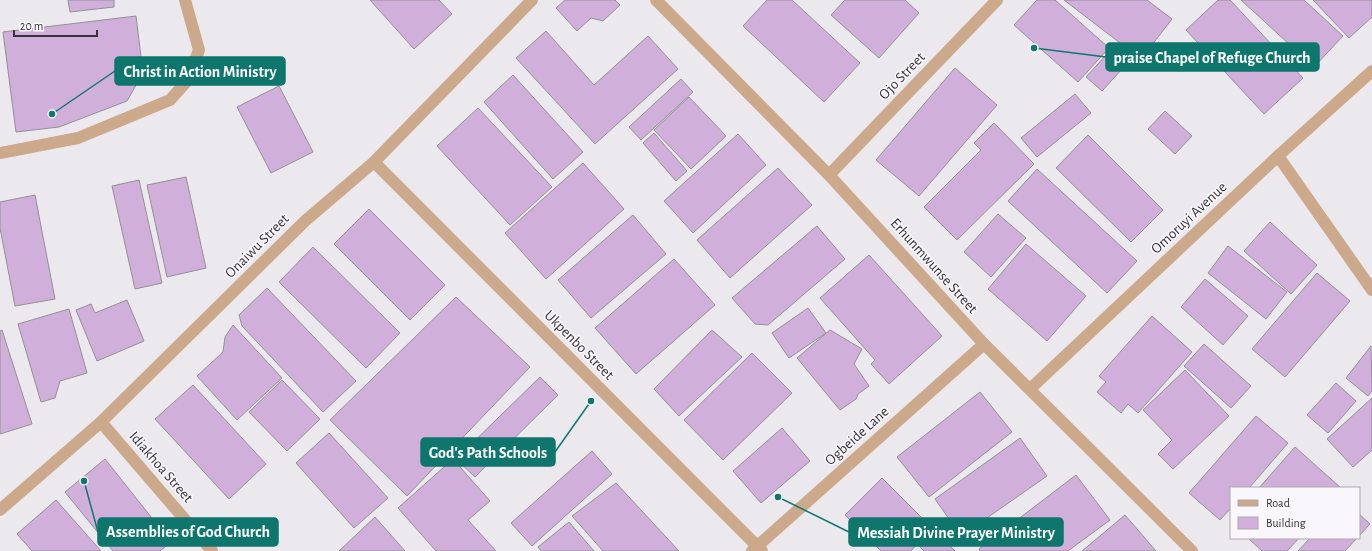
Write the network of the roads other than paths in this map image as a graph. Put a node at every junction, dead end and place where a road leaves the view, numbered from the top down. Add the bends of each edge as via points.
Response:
1 (185, 0) edge
2 (532, 0) edge
3 (656, 0) edge
4 (997, 0) edge
5 (1372, 71) edge
6 (0, 153) edge
7 (1278, 156) junction
8 (374, 162) junction
9 (829, 175) junction
10 (1372, 290) edge
11 (984, 344) junction
12 (1030, 389) junction
13 (101, 422) junction
14 (0, 510) edge
15 (757, 549) edge
16 (212, 551) edge
17 (1192, 551) edge

1 - 6 street via 199,50 188,81 170,100 78,138
2 - 8 street, Onaiwu Street
3 - 9 street, Erhunmwunse Street
4 - 9 street, Ojo Street
5 - 7 street, Omoruyi Avenue
7 - 10 street
7 - 12 street, Omoruyi Avenue
8 - 13 street, Onaiwu Street via 305,221
8 - 15 street, Ukpenbo Street
9 - 11 street, Erhunmwunse Street
11 - 12 street, Erhunmwunse Street
11 - 15 street, Ogbeide Lane
12 - 17 street, Erhunmwunse Street
13 - 14 street, Onaiwu Street
13 - 16 street, Idiakhoa Street

